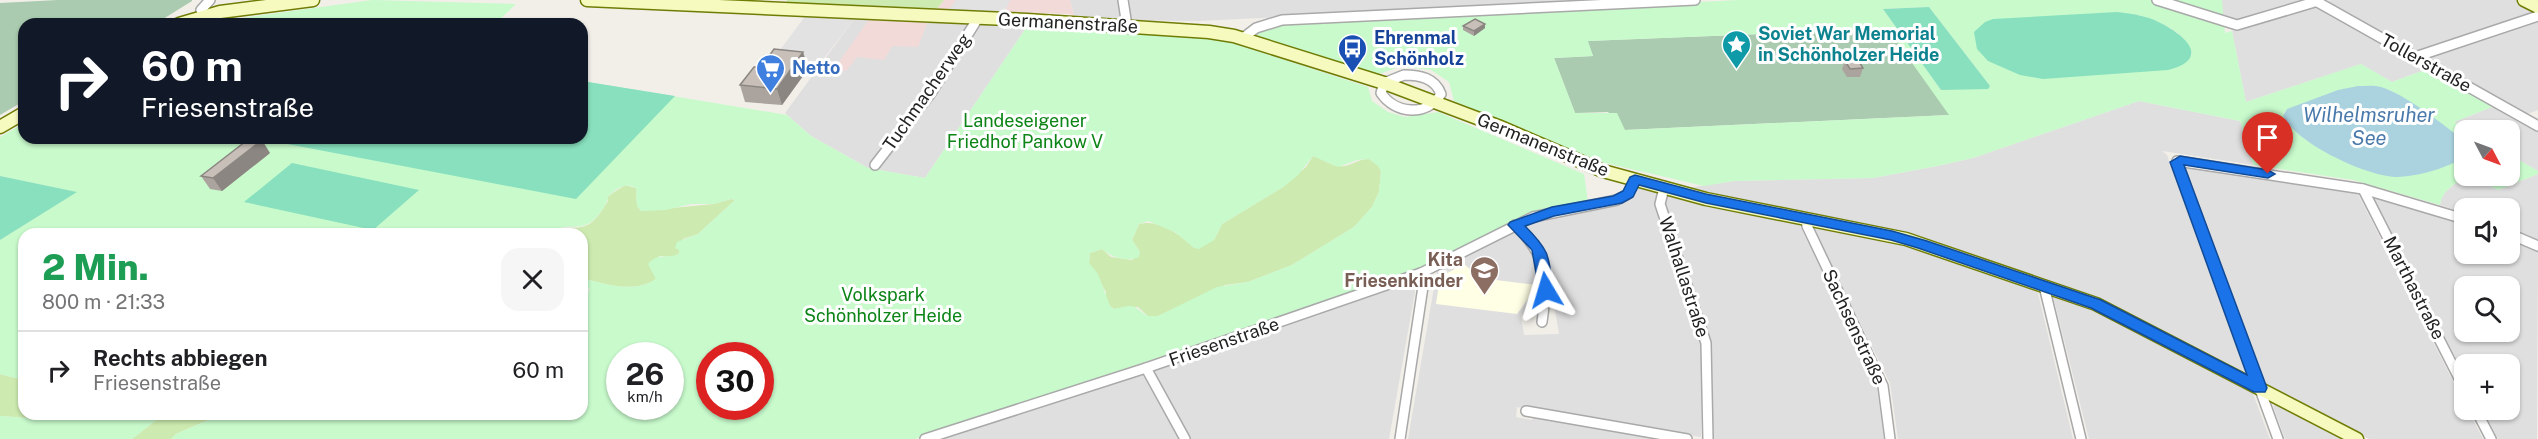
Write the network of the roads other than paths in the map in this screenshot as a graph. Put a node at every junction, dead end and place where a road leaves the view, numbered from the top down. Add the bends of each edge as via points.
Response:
1 (210, 0) edge
2 (313, 0) edge
3 (587, 0) edge
4 (1123, 0) edge
5 (1695, 0) edge
6 (2157, 0) edge
7 (2317, 0) edge
8 (2524, 0) edge
9 (1563, 3) edge
10 (2538, 7) edge
11 (204, 15) junction
12 (2538, 16) edge
13 (196, 18) edge
14 (978, 18) junction
15 (1127, 26) junction
16 (1243, 38) junction
17 (2415, 57) junction
18 (1384, 83) junction
19 (1437, 103) junction
20 (2538, 114) edge
21 (18, 116) edge
22 (2526, 119) junction
23 (2538, 126) edge
24 (0, 127) edge
25 (875, 165) dead end
26 (1635, 180) junction
27 (1664, 188) junction
28 (2363, 189) junction
29 (2454, 216) edge
30 (1806, 219) junction
31 (1515, 225) junction
32 (2520, 238) edge
33 (2538, 246) edge
34 (1421, 273) junction
35 (2044, 286) junction
36 (1542, 322) dead end
37 (1146, 368) junction
38 (2454, 368) edge
39 (2259, 388) junction
40 (1526, 411) dead end
41 (2481, 420) edge
42 (925, 439) edge
43 (1185, 439) edge
44 (1400, 439) edge
45 (1687, 439) edge
46 (1708, 439) edge
47 (1890, 439) edge
48 (2081, 439) edge
49 (2278, 439) edge
50 (2357, 439) edge
51 (2491, 439) edge

1 - 11 street via 201,10
2 - 11 main road
3 - 14 main road, Germanenstraße
4 - 15 street
5 - 9 street
6 - 7 street via 2237,25
7 - 17 street, Tollerstraße
8 - 10 main road
9 - 16 street via 1282,20 1256,28
11 - 13 main road
12 - 17 street
14 - 15 main road, Germanenstraße
14 - 25 street, Tuchmacherweg via 931,93
15 - 16 main road, Germanenstraße
16 - 18 main road, Germanenstraße
17 - 22 street, Tollerstraße
18 - 19 main road, Germanenstraße
18 - 19 street via 1383,97 1393,106 1419,110
18 - 19 street via 1396,76 1421,76 1438,86 1441,94
19 - 26 main road, Germanenstraße
20 - 22 street
21 - 24 main road
22 - 23 street, Tollerstraße
26 - 27 main road, Germanenstraße
26 - 31 street, Friesenstraße via 1628,194 1617,200 1552,212
27 - 30 main road, Germanenstraße
27 - 46 street, Walhallastraße via 1660,204 1706,343
28 - 29 street
28 - 38 street, Marthastraße
28 - 39 street via 2177,162
30 - 35 main road, Germanenstraße via 1906,239
30 - 47 street, Sachsenstraße via 1883,386
31 - 34 street, Friesenstraße
31 - 36 street via 1542,256 1546,290
32 - 33 street
34 - 37 street, Friesenstraße
34 - 44 street via 1424,280
35 - 39 main road, Germanenstraße via 2096,304
35 - 48 street
37 - 42 street, Friesenstraße
37 - 43 street
39 - 49 street
39 - 50 main road, Germanenstraße
40 - 45 street
41 - 51 street

